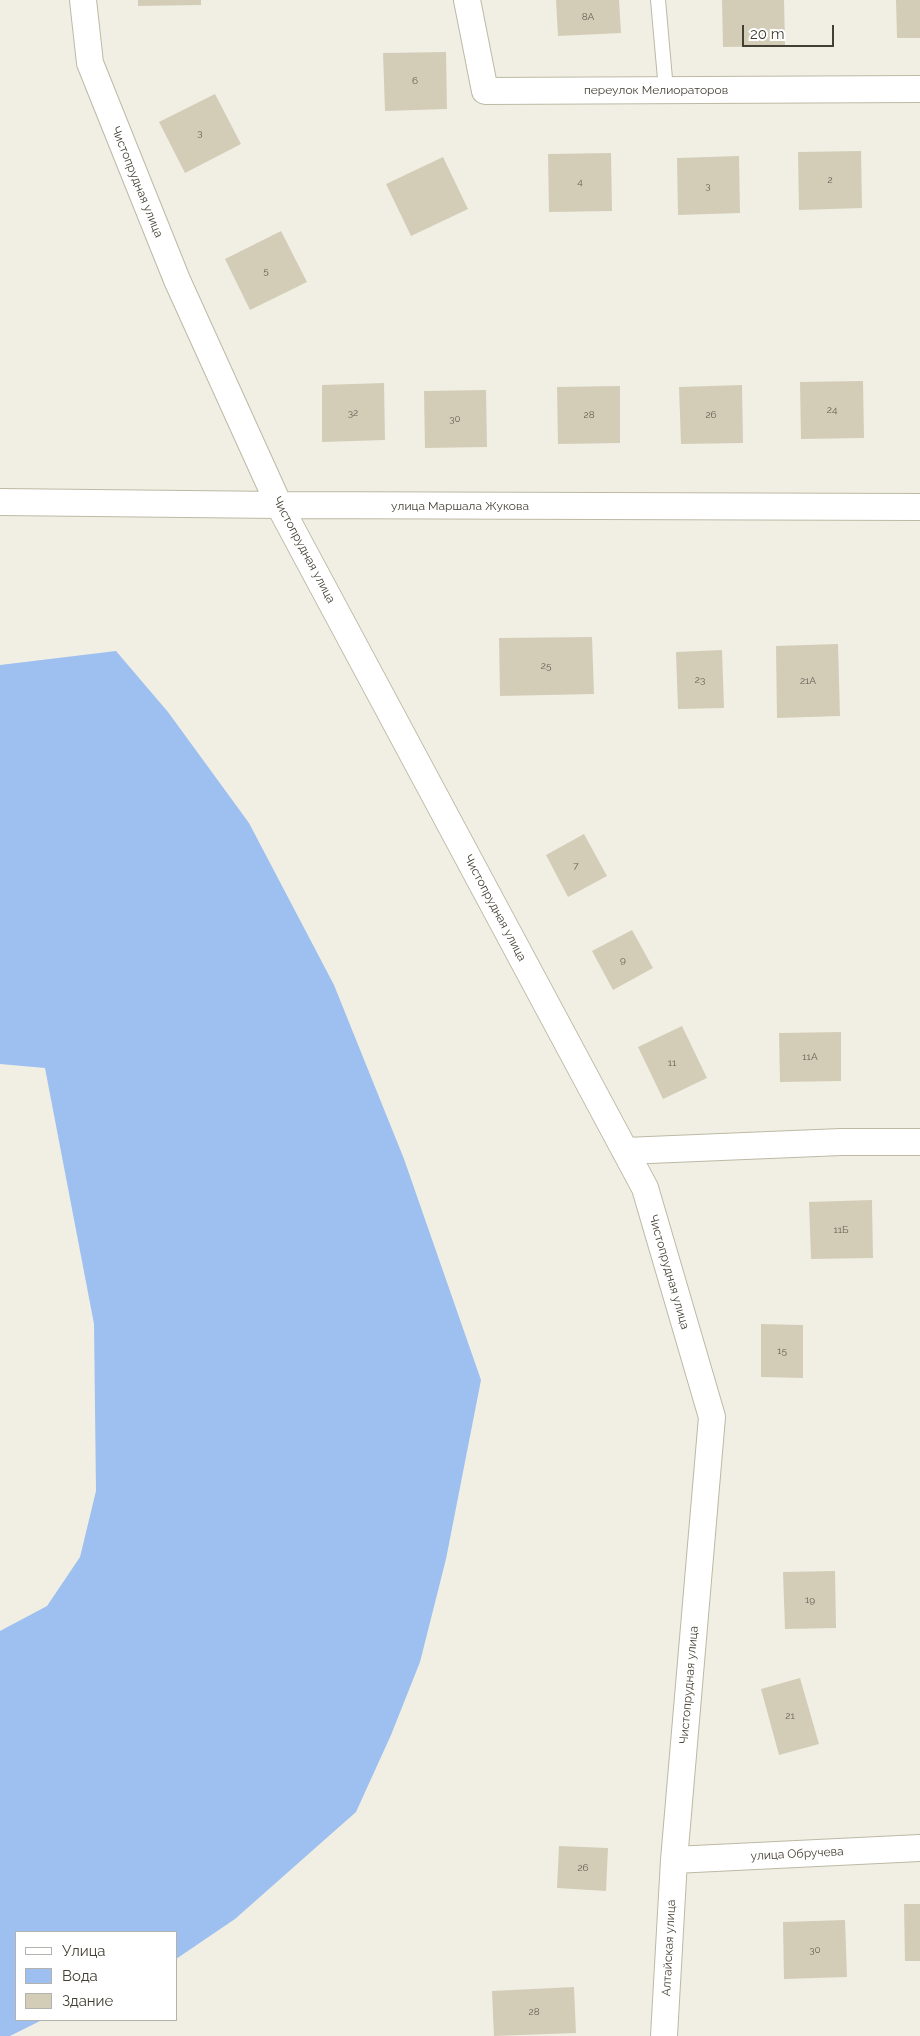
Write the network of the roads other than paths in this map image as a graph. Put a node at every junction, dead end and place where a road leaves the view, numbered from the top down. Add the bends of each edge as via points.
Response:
1 (83, 0) edge
2 (467, 0) edge
3 (658, 0) edge
4 (920, 89) edge
5 (666, 90) junction
6 (0, 502) edge
7 (280, 506) junction
8 (920, 507) edge
9 (920, 1142) edge
10 (625, 1151) junction
11 (920, 1848) edge
12 (674, 1860) junction
13 (664, 2036) edge

1 - 7 street, Чистопрудная улица via 90,63 177,280
2 - 5 street, переулок Мелиораторов via 485,91
3 - 5 lane
4 - 5 street, переулок Мелиораторов
6 - 7 street, улица Маршала Жукова
7 - 8 street, улица Маршала Жукова
7 - 10 street, Чистопрудная улица
9 - 10 street
10 - 12 street, Чистопрудная улица via 645,1188 712,1417
11 - 12 street, улица Обручева
12 - 13 street, Алтайская улица

